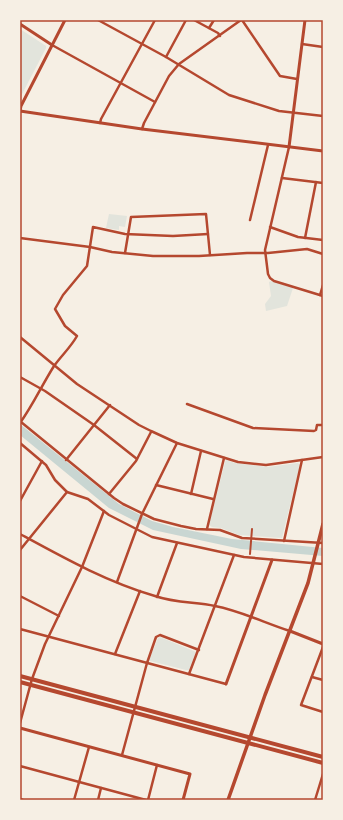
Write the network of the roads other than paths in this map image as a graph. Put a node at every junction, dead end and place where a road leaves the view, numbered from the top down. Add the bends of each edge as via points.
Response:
1 (65, 20) edge
2 (98, 20) edge
3 (155, 20) edge
4 (186, 20) edge
5 (194, 20) edge
6 (214, 20) edge
7 (242, 20) edge
8 (306, 20) edge
9 (20, 24) edge
10 (209, 28) junction
11 (220, 36) junction
12 (52, 44) junction
13 (142, 44) junction
14 (302, 44) junction
15 (323, 47) edge
16 (166, 57) junction
17 (179, 64) junction
18 (297, 79) junction
19 (120, 84) junction
20 (155, 102) junction
21 (20, 111) edge
22 (293, 113) junction
23 (323, 116) edge
24 (100, 123) junction
25 (142, 129) junction
26 (268, 144) junction
27 (289, 147) junction
28 (323, 151) edge
29 (282, 178) junction
30 (316, 182) junction
31 (323, 183) edge
32 (250, 220) dead end
33 (270, 228) junction
34 (128, 234) junction
35 (208, 234) junction
36 (20, 238) edge
37 (306, 238) junction
38 (323, 240) edge
39 (90, 247) junction
40 (125, 253) junction
41 (264, 253) junction
42 (323, 254) edge
43 (210, 255) junction
44 (323, 285) edge
45 (322, 295) edge
46 (20, 337) edge
47 (55, 366) junction
48 (20, 376) edge
49 (41, 389) junction
50 (187, 404) dead end
51 (110, 405) junction
52 (20, 422) edge
53 (94, 425) junction
54 (323, 425) edge
55 (151, 431) junction
56 (20, 443) edge
57 (177, 443) junction
58 (201, 451) junction
59 (323, 457) edge
60 (224, 458) junction
61 (137, 459) junction
62 (66, 460) junction
63 (302, 460) junction
64 (42, 461) junction
65 (156, 485) junction
66 (67, 492) junction
67 (109, 494) junction
68 (191, 494) junction
69 (213, 499) junction
70 (20, 501) edge
71 (104, 511) junction
72 (142, 514) junction
73 (323, 524) edge
74 (207, 529) junction
75 (252, 529) dead end
76 (137, 530) junction
77 (20, 534) edge
78 (29, 539) junction
79 (251, 539) junction
80 (284, 541) junction
81 (177, 543) junction
82 (320, 544) edge
83 (20, 550) edge
84 (250, 554) dead end
85 (234, 555) junction
86 (272, 560) junction
87 (314, 564) junction
88 (323, 564) edge
89 (82, 567) junction
90 (117, 582) junction
91 (140, 591) junction
92 (20, 596) edge
93 (157, 597) junction
94 (215, 606) junction
95 (59, 616) junction
96 (251, 617) junction
97 (20, 629) edge
98 (290, 631) junction
99 (48, 637) junction
100 (323, 646) edge
101 (199, 650) junction
102 (115, 654) junction
103 (146, 663) junction
104 (189, 674) junction
105 (20, 676) edge
106 (312, 677) junction
107 (32, 679) junction
108 (323, 680) edge
109 (20, 682) edge
110 (226, 684) joint
111 (31, 685) junction
112 (134, 707) junction
113 (133, 712) junction
114 (323, 712) edge
115 (20, 723) edge
116 (20, 728) edge
117 (250, 737) junction
118 (248, 743) junction
119 (89, 747) junction
120 (122, 755) junction
121 (323, 757) edge
122 (323, 763) edge
123 (157, 765) junction
124 (20, 766) edge
125 (323, 774) edge
126 (79, 782) junction
127 (101, 788) junction
128 (20, 799) edge
129 (23, 800) edge
130 (74, 800) edge
131 (98, 800) edge
132 (147, 800) edge
133 (183, 800) edge
134 (228, 800) edge
135 (315, 800) edge

1 - 12 street
2 - 13 street
3 - 13 street
4 - 16 street
5 - 10 street
6 - 10 street
7 - 11 street
7 - 18 street via 280,76
8 - 14 street
9 - 12 street
10 - 11 street
11 - 17 street
12 - 19 street
12 - 21 street
13 - 16 street
13 - 19 street
14 - 15 street
14 - 18 street
16 - 17 street
17 - 20 street via 169,76
17 - 22 street via 227,94
18 - 22 street
19 - 20 street
19 - 24 street
20 - 25 street
21 - 24 street
22 - 23 street
22 - 27 street
24 - 25 street
25 - 26 street
26 - 27 street
26 - 32 street
27 - 28 street
27 - 29 street
29 - 30 street
29 - 33 street
30 - 31 street
30 - 37 street
33 - 37 street
33 - 41 street
34 - 35 street
34 - 35 street via 131,217 206,214
34 - 39 street via 94,227
34 - 40 street
35 - 43 street
36 - 39 street
37 - 38 street
39 - 40 street
39 - 47 street via 85,269 55,309 65,326 77,336
40 - 43 street via 161,256
41 - 42 street via 307,249
41 - 43 street
41 - 45 street via 268,274 272,279
44 - 45 street
46 - 47 street
47 - 49 street
47 - 51 street
48 - 49 street
49 - 52 street
49 - 53 street
50 - 54 street via 253,428 314,431 316,425
51 - 53 street
51 - 55 street
52 - 62 street
53 - 61 street
53 - 62 street
55 - 57 street
55 - 61 street
56 - 64 street
57 - 58 street
57 - 65 street
58 - 60 street
58 - 68 street
59 - 63 street
60 - 63 street via 268,465
60 - 69 street
61 - 67 street
62 - 67 street
63 - 80 street
64 - 66 street
64 - 70 street
65 - 68 street
65 - 72 street
66 - 71 street via 88,499
66 - 78 street
67 - 72 street
68 - 69 street
69 - 74 street
71 - 76 street
71 - 89 street
72 - 74 street via 181,526
72 - 76 street
73 - 82 main road
74 - 79 street
75 - 79 street
76 - 81 street via 152,537
76 - 90 street
77 - 78 street
78 - 83 street
78 - 89 street
79 - 80 street
79 - 84 street
80 - 82 street
81 - 85 street
81 - 93 street
82 - 87 main road
85 - 86 street
85 - 94 street
86 - 87 street
86 - 96 street
87 - 88 street
87 - 98 main road
89 - 90 street
89 - 95 street
90 - 91 street
91 - 93 street
91 - 102 street
92 - 95 street
93 - 94 street
94 - 96 street
94 - 101 street
95 - 99 street
96 - 98 street
96 - 110 street
97 - 99 street
98 - 100 street
98 - 117 main road
99 - 102 street
99 - 107 street
100 - 106 street
101 - 103 street via 158,635
101 - 104 street
102 - 103 street
103 - 104 street
103 - 112 street
104 - 110 street
105 - 107 highway
106 - 108 street
106 - 114 street via 301,705
107 - 111 street
107 - 112 highway
109 - 111 highway
111 - 113 highway
111 - 115 street
112 - 113 street
112 - 117 highway
113 - 118 highway
113 - 120 street
116 - 119 street
117 - 118 main road
117 - 121 highway
118 - 122 highway
118 - 134 main road
119 - 120 street
119 - 126 street
120 - 123 street
123 - 132 street
123 - 133 street via 190,774
124 - 126 street
125 - 135 street
126 - 127 street
126 - 130 street
127 - 131 street
127 - 132 street
128 - 129 street

